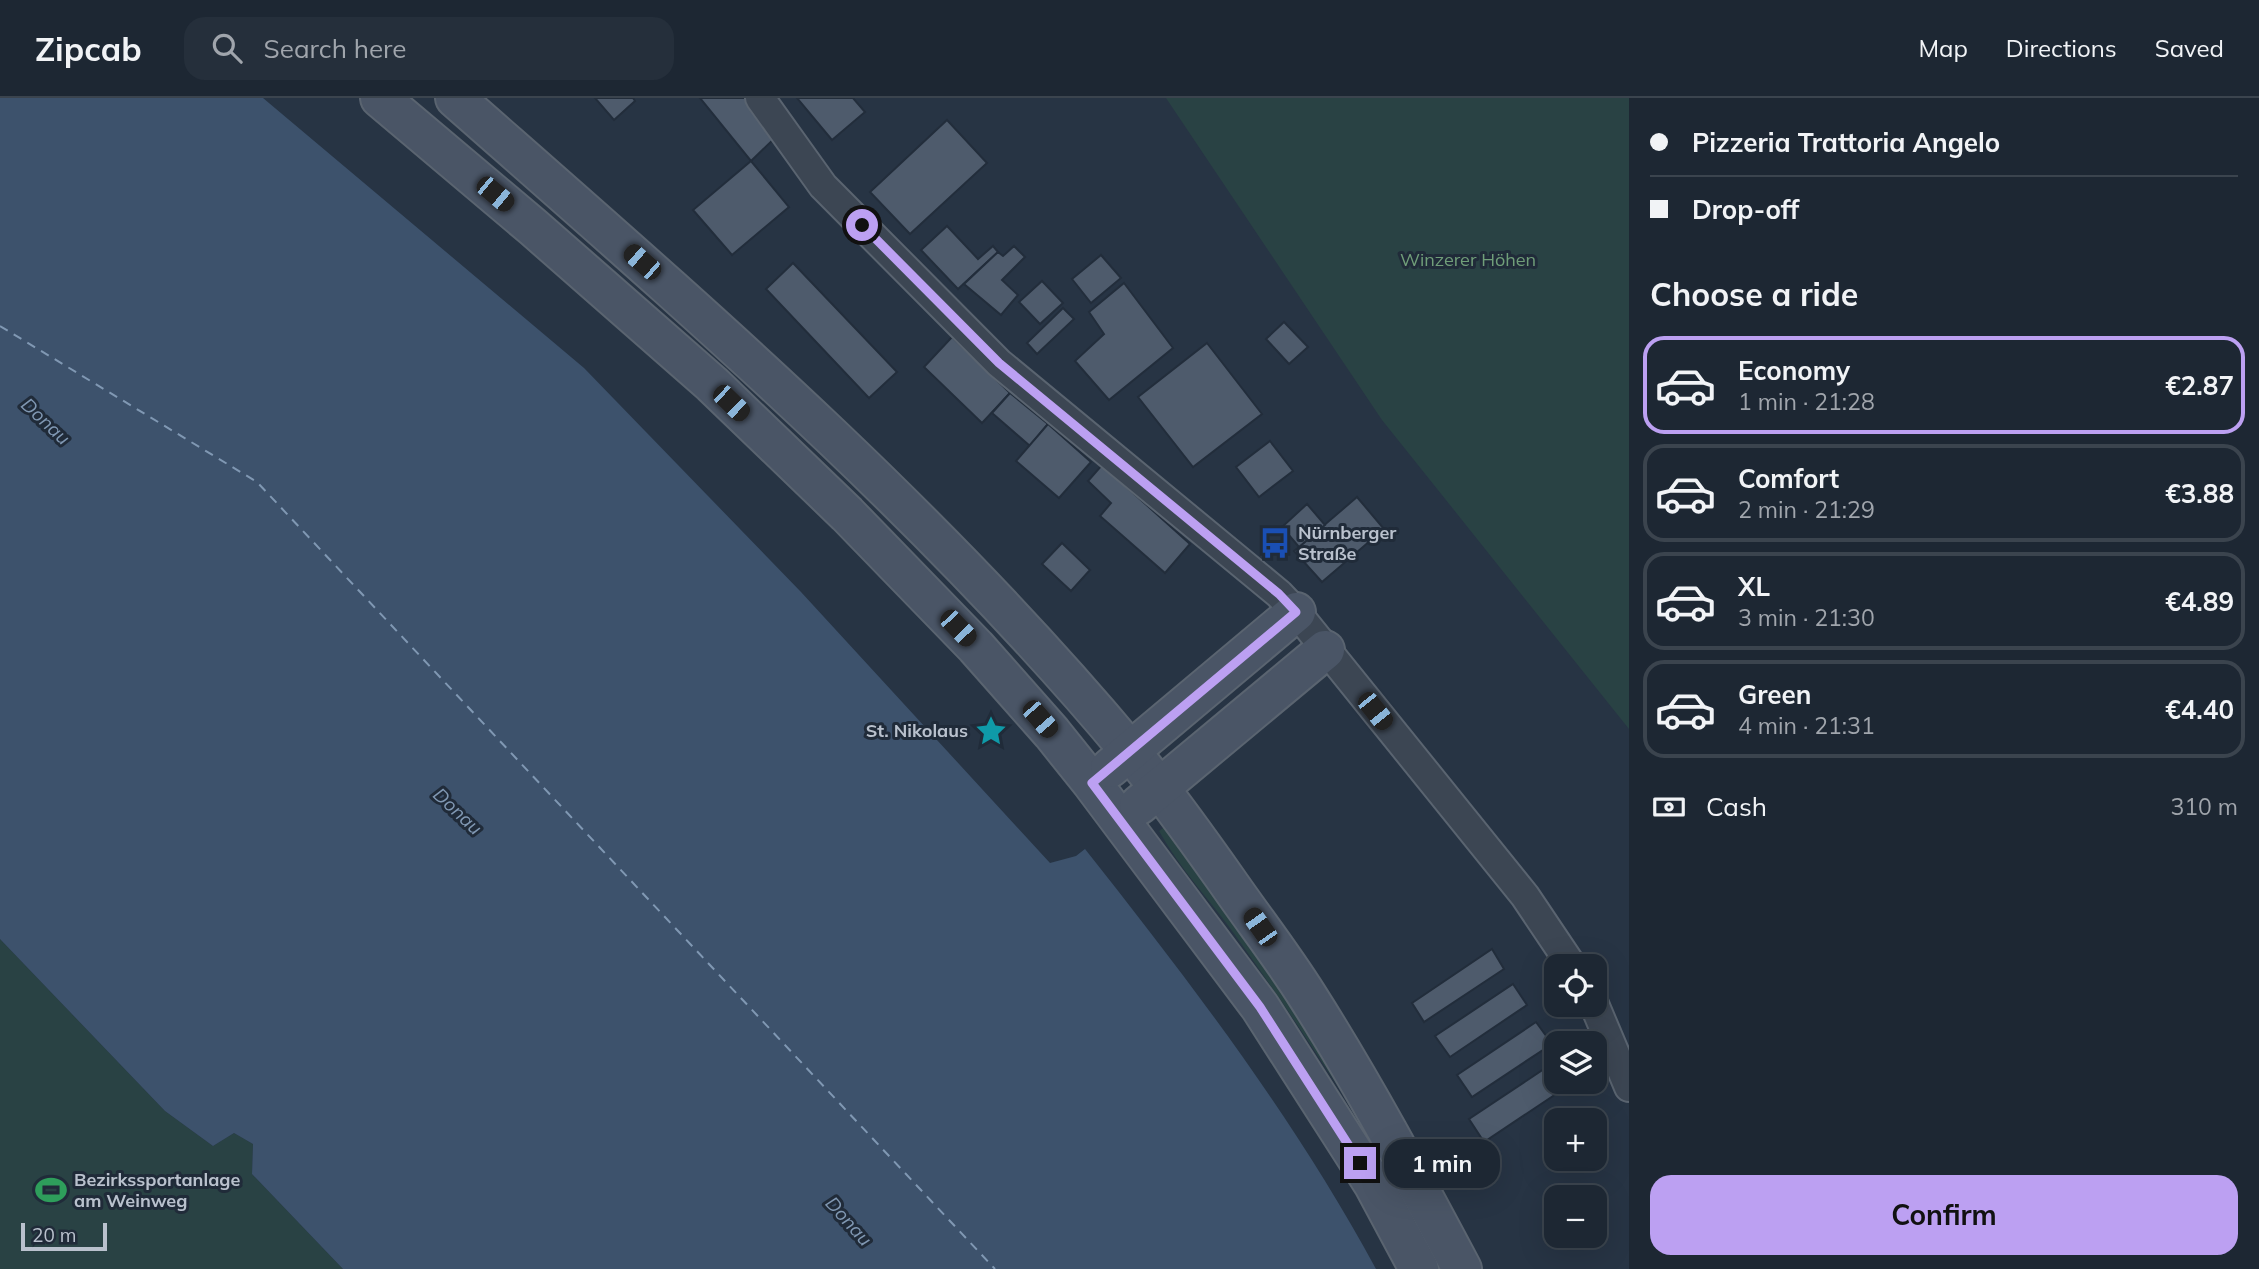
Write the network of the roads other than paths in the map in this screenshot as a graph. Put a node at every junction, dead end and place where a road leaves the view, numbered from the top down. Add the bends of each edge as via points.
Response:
1 (380, 98) edge
2 (455, 98) edge
3 (760, 98) edge
4 (1296, 612) junction
5 (1325, 650) junction
6 (1130, 751) junction
7 (1092, 783) junction
8 (1159, 788) junction
9 (1121, 820) junction
10 (1564, 954) edge
11 (1599, 1017) edge
12 (1629, 1087) edge
13 (1419, 1269) edge
14 (1462, 1269) edge

1 - 7 main road via 712,384 848,514 976,647
2 - 6 main road via 704,317 888,490 1024,628
3 - 4 street via 823,186 999,363
4 - 5 street
4 - 6 main road
5 - 8 main road
5 - 10 street via 1525,896
6 - 7 main road
6 - 8 main road
7 - 9 main road
8 - 9 main road
8 - 14 main road via 1306,993 1385,1125
9 - 13 main road via 1260,1007 1374,1185
11 - 12 street

